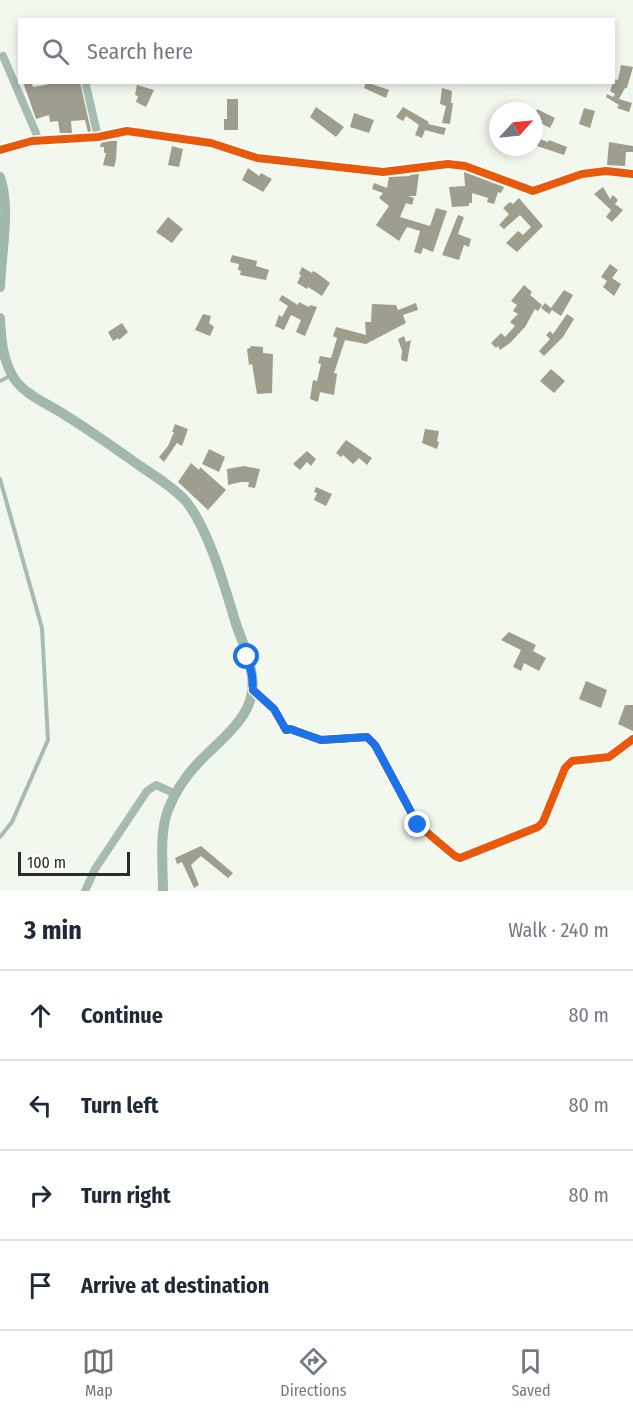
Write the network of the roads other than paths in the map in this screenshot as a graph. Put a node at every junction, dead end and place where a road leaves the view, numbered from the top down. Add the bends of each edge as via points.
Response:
1 (3, 56) dead end
2 (86, 86) dead end
3 (98, 137) junction
4 (32, 141) junction
5 (1, 149) edge
6 (633, 174) edge
7 (0, 177) edge
8 (0, 287) edge
9 (0, 318) edge
10 (12, 375) junction
11 (0, 381) edge
12 (0, 479) edge
13 (253, 690) junction
14 (633, 739) edge
15 (176, 794) junction
16 (0, 837) edge
17 (85, 891) edge
18 (163, 891) edge

1 - 4 street via 36,133
2 - 3 street
3 - 4 street
3 - 6 street via 127,131 211,143 257,158 383,172 448,164 465,166 533,191 582,174
4 - 5 street
7 - 8 main road via 4,213
9 - 10 main road via 3,351
10 - 11 lane
10 - 13 main road via 30,393 173,489 194,512 230,605
12 - 16 lane via 42,628 48,740 12,822
13 - 14 street via 274,709 286,730 321,740 367,737 418,825 460,858 538,827 565,768 572,761 609,757
13 - 15 main road via 236,726 200,761
15 - 17 street via 156,785 147,791 95,869
15 - 18 main road via 164,830

